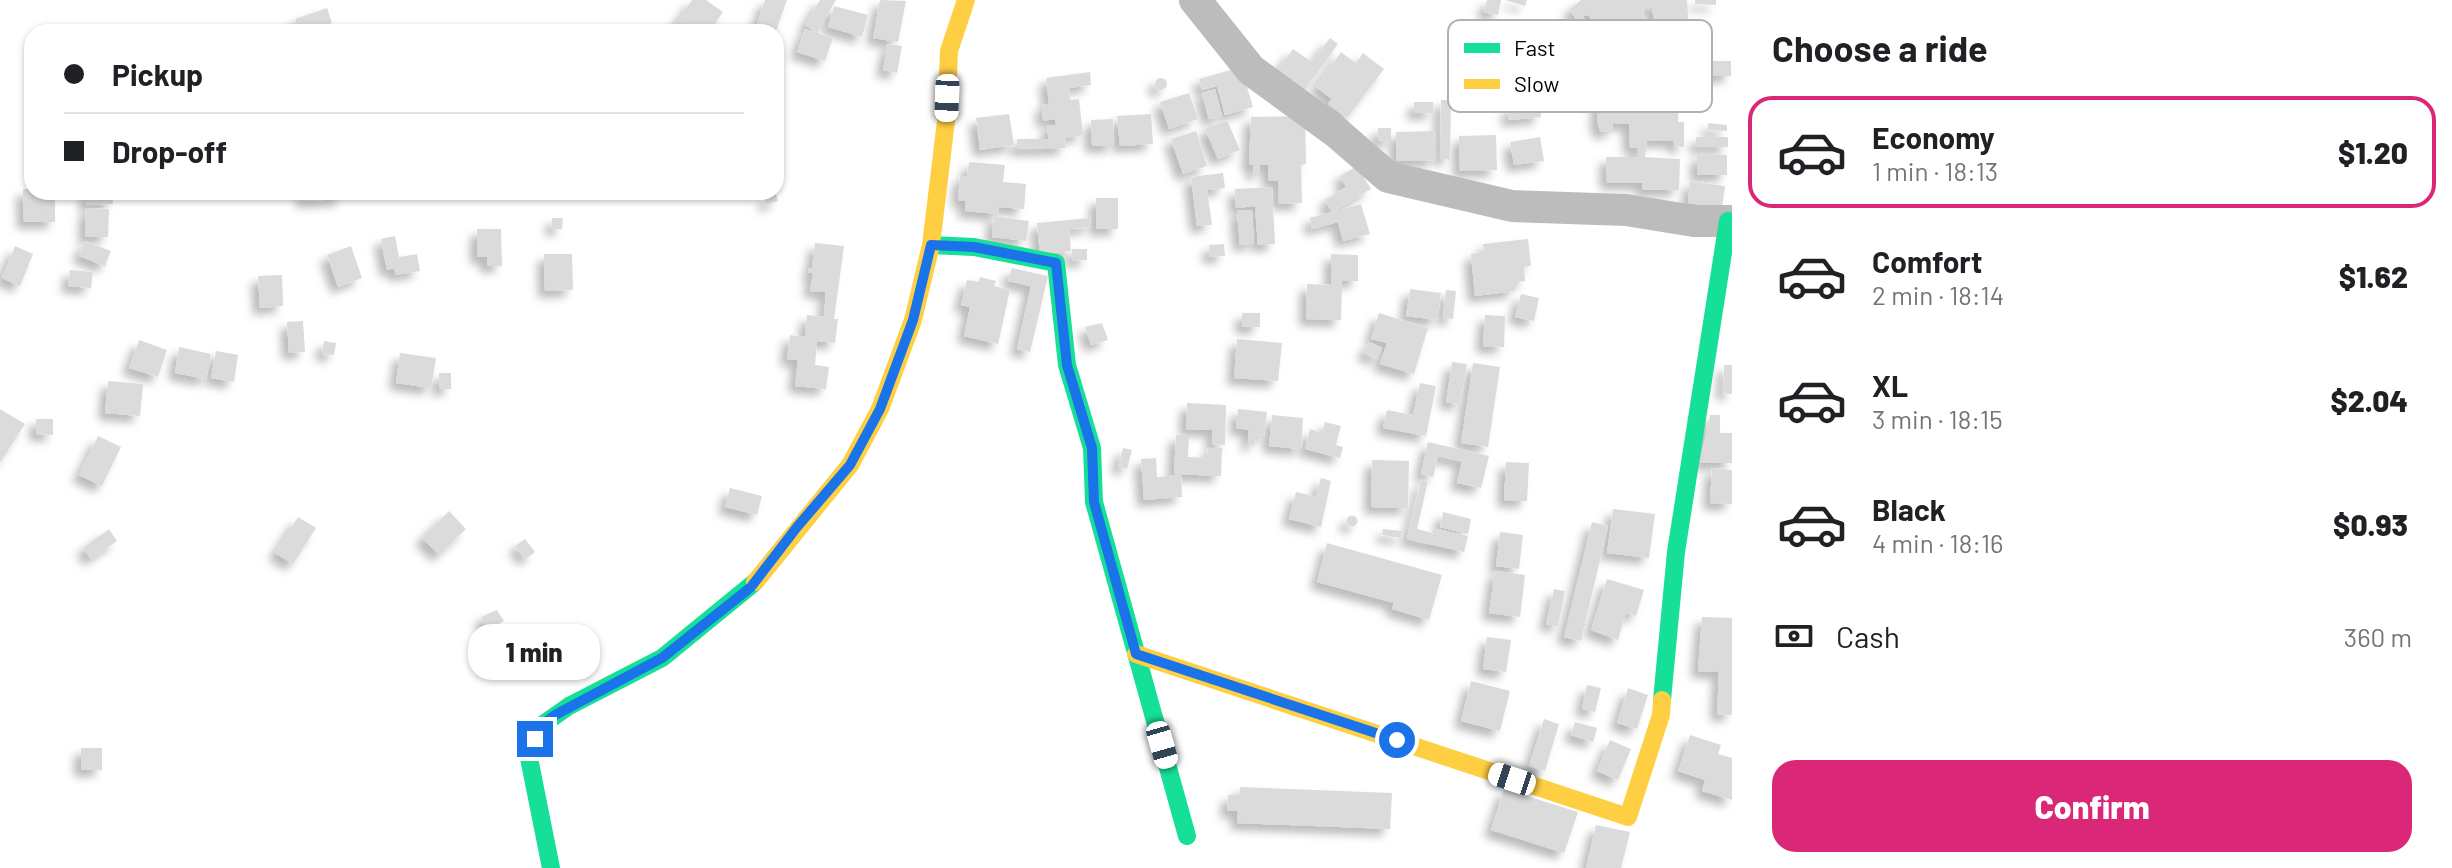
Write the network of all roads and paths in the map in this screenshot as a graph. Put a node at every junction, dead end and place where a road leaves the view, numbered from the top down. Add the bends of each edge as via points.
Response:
1 (966, 0) edge
2 (1195, 0) edge
3 (1730, 221) edge
4 (931, 245) junction
5 (1136, 654) junction
6 (1187, 836) dead end
7 (551, 868) edge

1 - 4 street via 949,51
2 - 3 street via 1251,70 1388,177 1512,206
3 - 5 street via 1676,552 1661,715 1628,817
4 - 5 street via 974,247 1056,263 1067,365 1092,448 1094,502
4 - 7 street via 880,409 850,465 751,587 662,658 542,725 529,758
5 - 6 street

